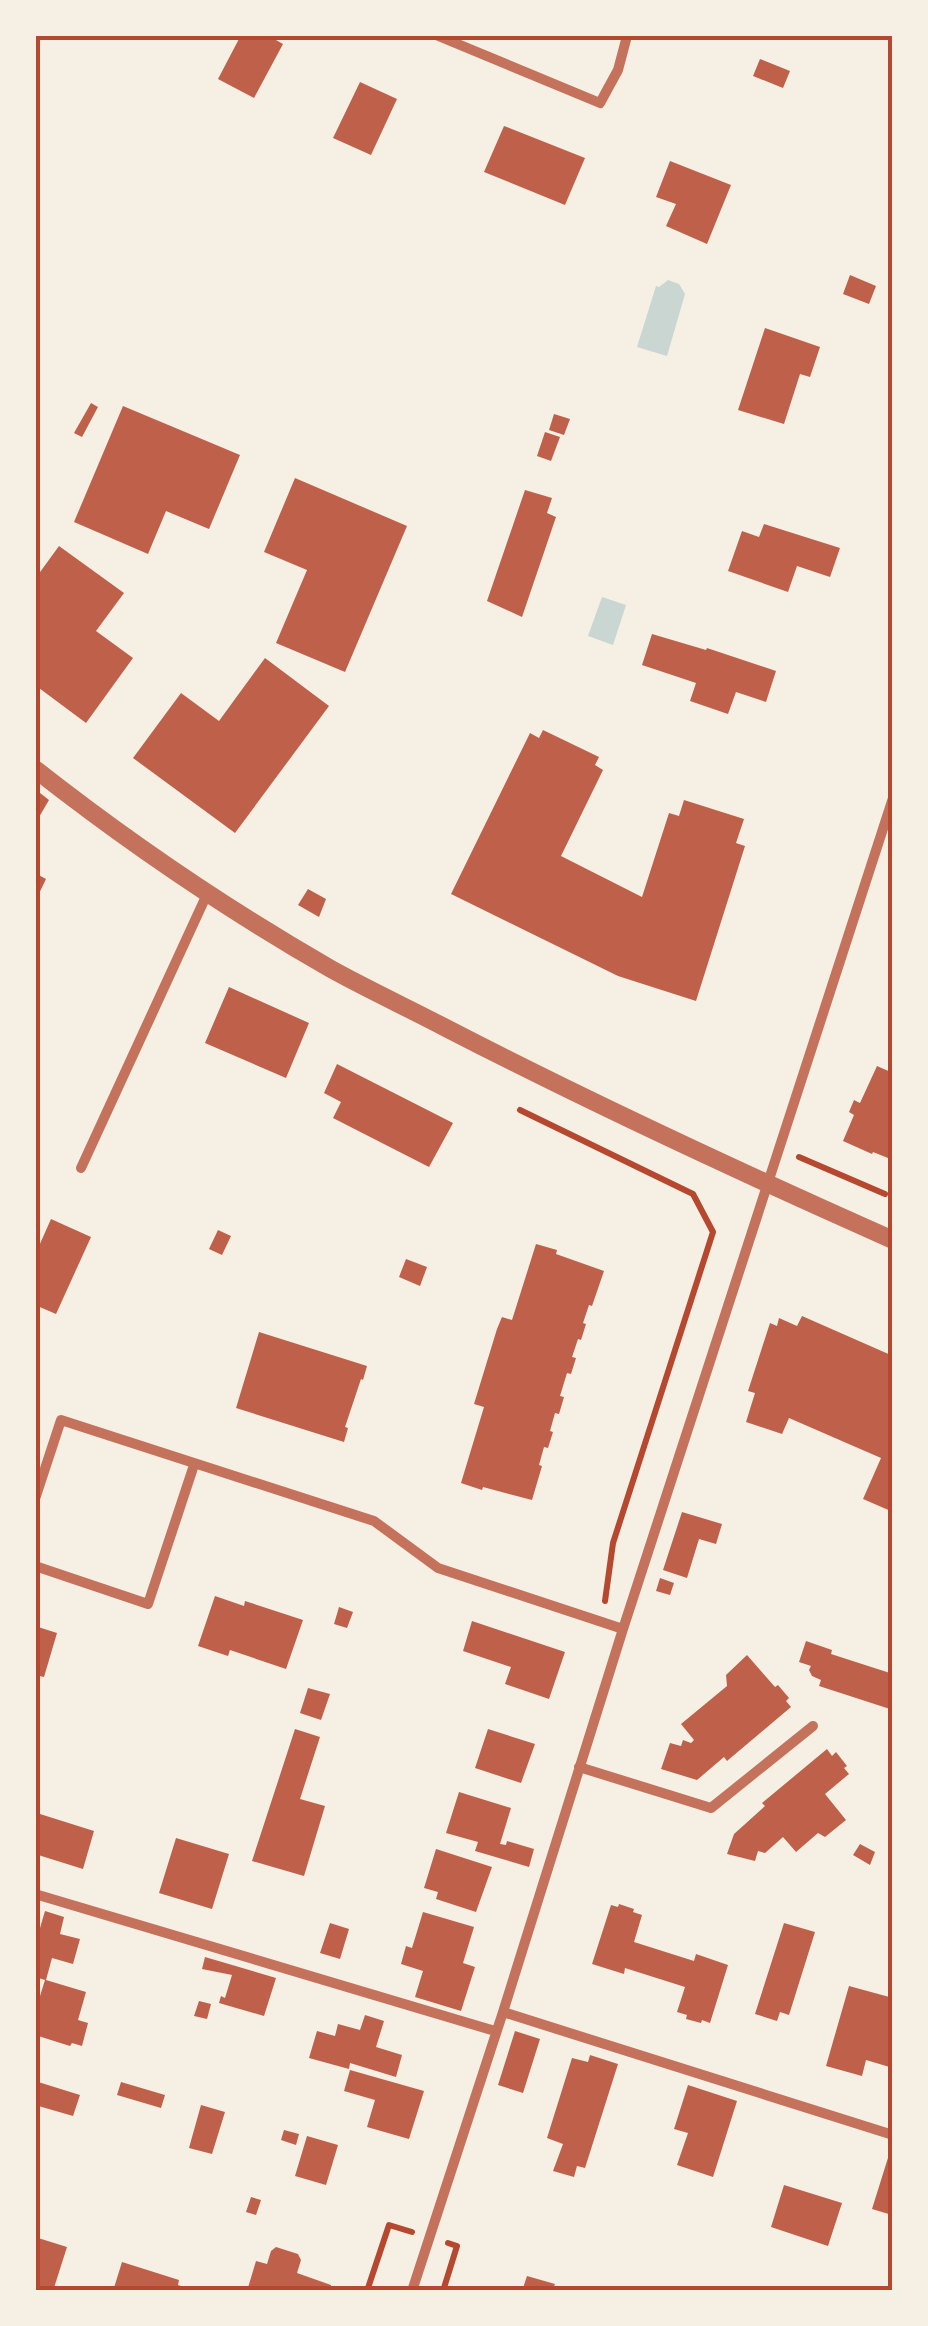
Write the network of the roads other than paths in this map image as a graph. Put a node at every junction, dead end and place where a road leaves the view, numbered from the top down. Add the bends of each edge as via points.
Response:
1 (625, 35) edge
2 (441, 36) edge
3 (35, 769) edge
4 (893, 798) edge
5 (208, 892) junction
6 (81, 1168) dead end
7 (769, 1185) junction
8 (893, 1240) edge
9 (194, 1465) junction
10 (35, 1498) edge
11 (35, 1566) edge
12 (623, 1629) junction
13 (813, 1726) dead end
14 (579, 1767) junction
15 (35, 1894) edge
16 (503, 2012) junction
17 (496, 2032) junction
18 (893, 2135) edge
19 (412, 2291) edge

1 - 2 street via 618,70 600,103
3 - 5 street
4 - 7 street
5 - 6 street
5 - 7 street via 332,969
7 - 8 street
7 - 12 street
9 - 10 street via 62,1420
9 - 11 street via 148,1604
9 - 12 street via 374,1520 438,1568
12 - 14 street
13 - 14 street via 711,1808
14 - 16 street
15 - 17 street
16 - 17 street
16 - 18 street
17 - 19 street

